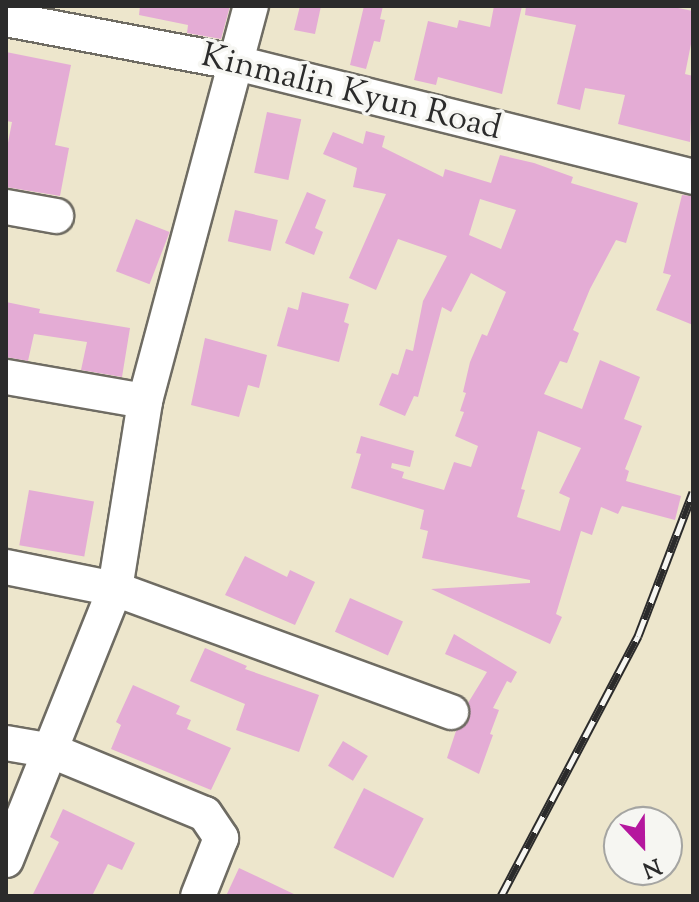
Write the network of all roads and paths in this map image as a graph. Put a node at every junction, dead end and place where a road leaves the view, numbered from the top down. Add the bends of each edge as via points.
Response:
1 (251, 6) edge
2 (6, 19) edge
3 (233, 62) junction
4 (693, 177) edge
5 (6, 207) edge
6 (56, 216) dead end
7 (6, 377) edge
8 (145, 401) junction
9 (6, 567) edge
10 (115, 589) junction
11 (451, 712) dead end
12 (6, 743) edge
13 (52, 751) junction
14 (6, 860) edge
15 (198, 896) edge

1 - 3 street
2 - 3 street, Kinmalin Kyun Road
3 - 4 street, Kinmalin Kyun Road
3 - 8 street
5 - 6 street
7 - 8 street
8 - 10 street
9 - 10 street
10 - 11 street
10 - 13 street
12 - 13 street
13 - 14 street
13 - 15 street via 205,814 221,838

